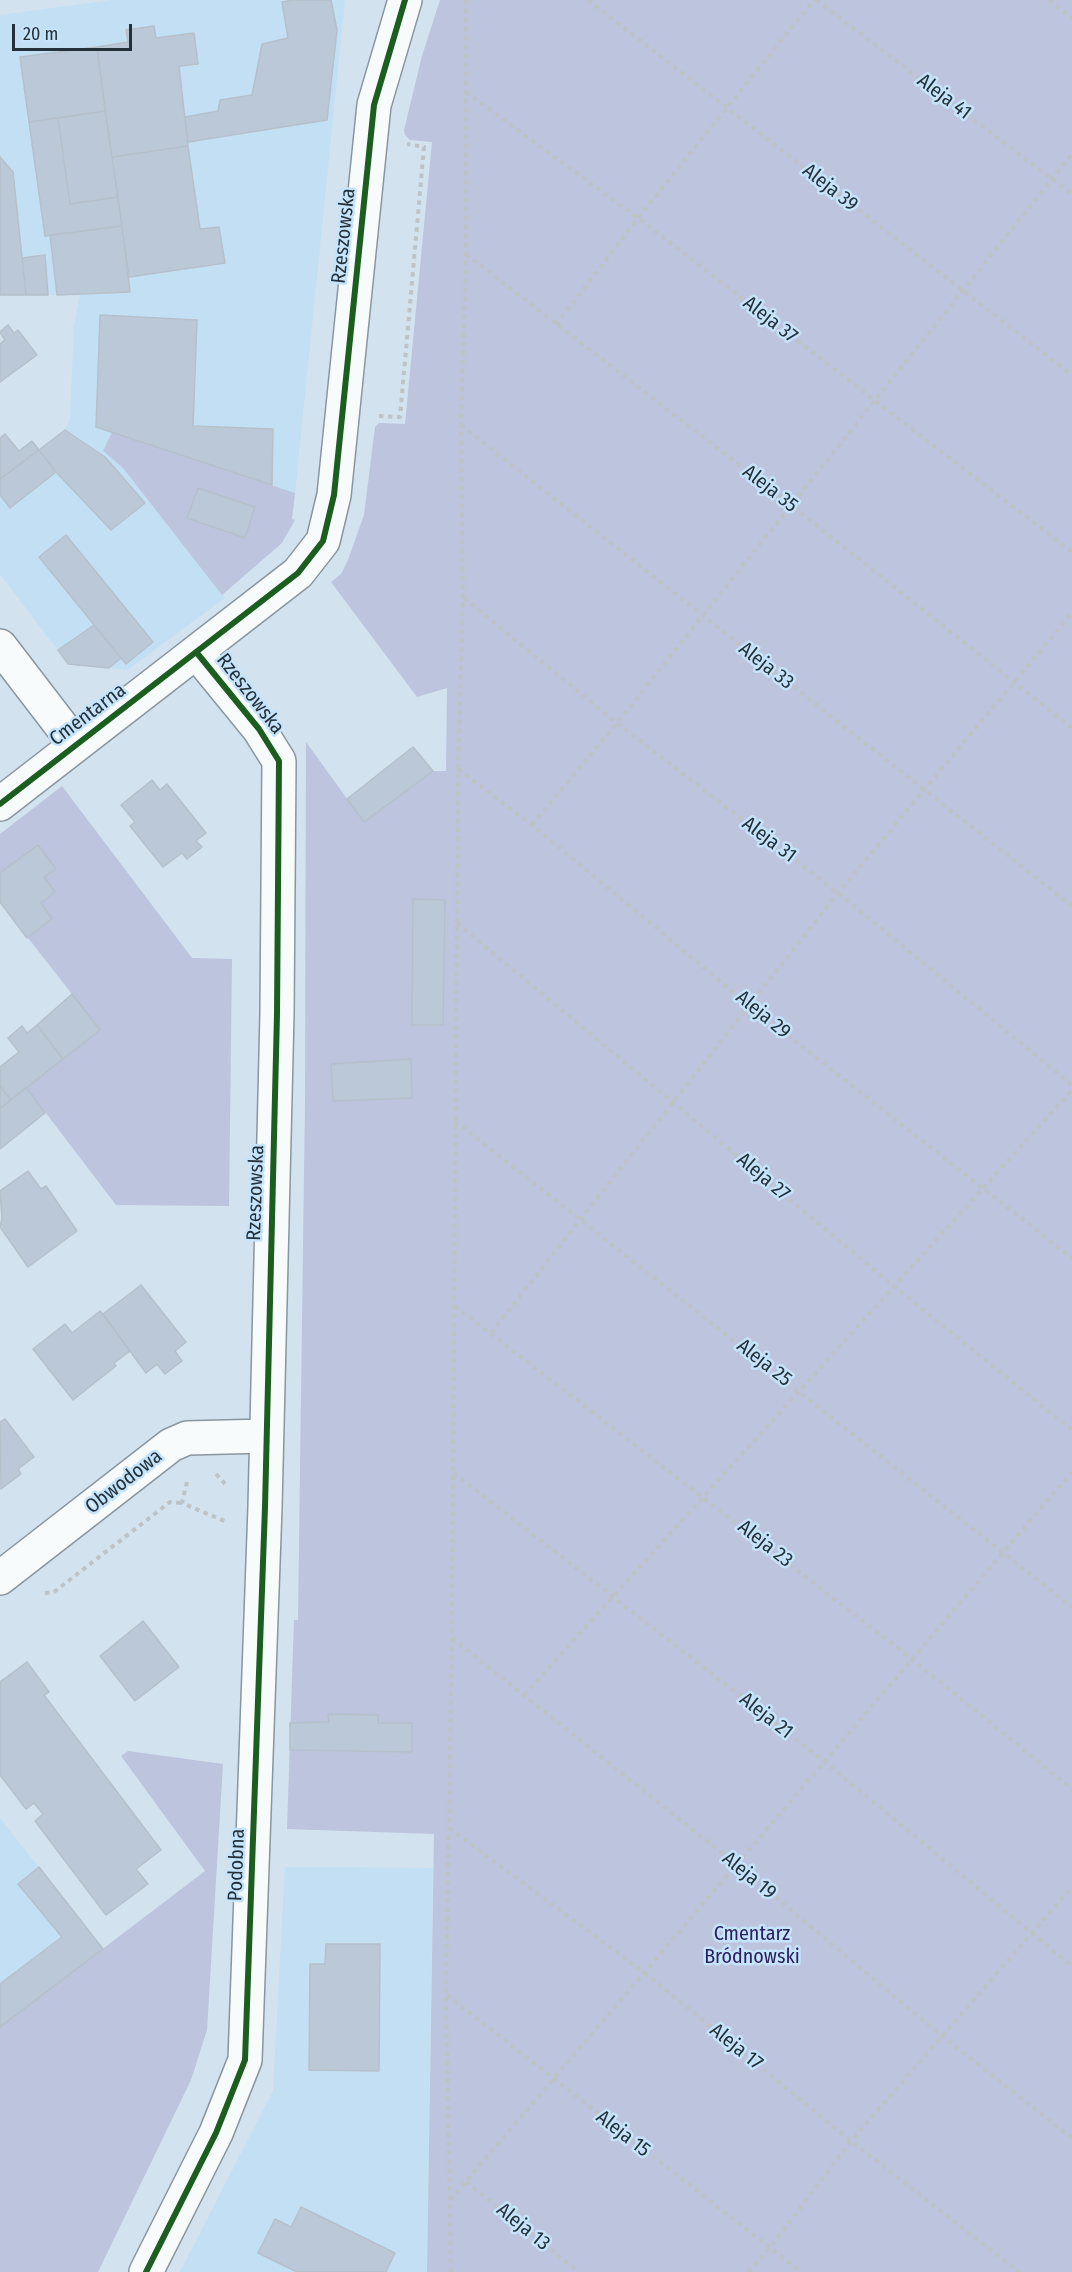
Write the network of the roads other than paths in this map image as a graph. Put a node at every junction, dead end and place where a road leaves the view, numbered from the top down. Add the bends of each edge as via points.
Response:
1 (405, 0) edge
2 (0, 646) edge
3 (197, 653) junction
4 (76, 745) junction
5 (0, 804) edge
6 (266, 1437) junction
7 (0, 1578) edge
8 (146, 2272) edge

1 - 3 street, Rzeszowska via 374,105 334,495 323,541 298,573
2 - 4 street
3 - 4 street, Cmentarna
3 - 6 street, Rzeszowska via 260,729 279,761
4 - 5 street, Cmentarna
6 - 7 street, Obwodowa via 187,1438 171,1445
6 - 8 street, Podobna via 245,2060 216,2133

